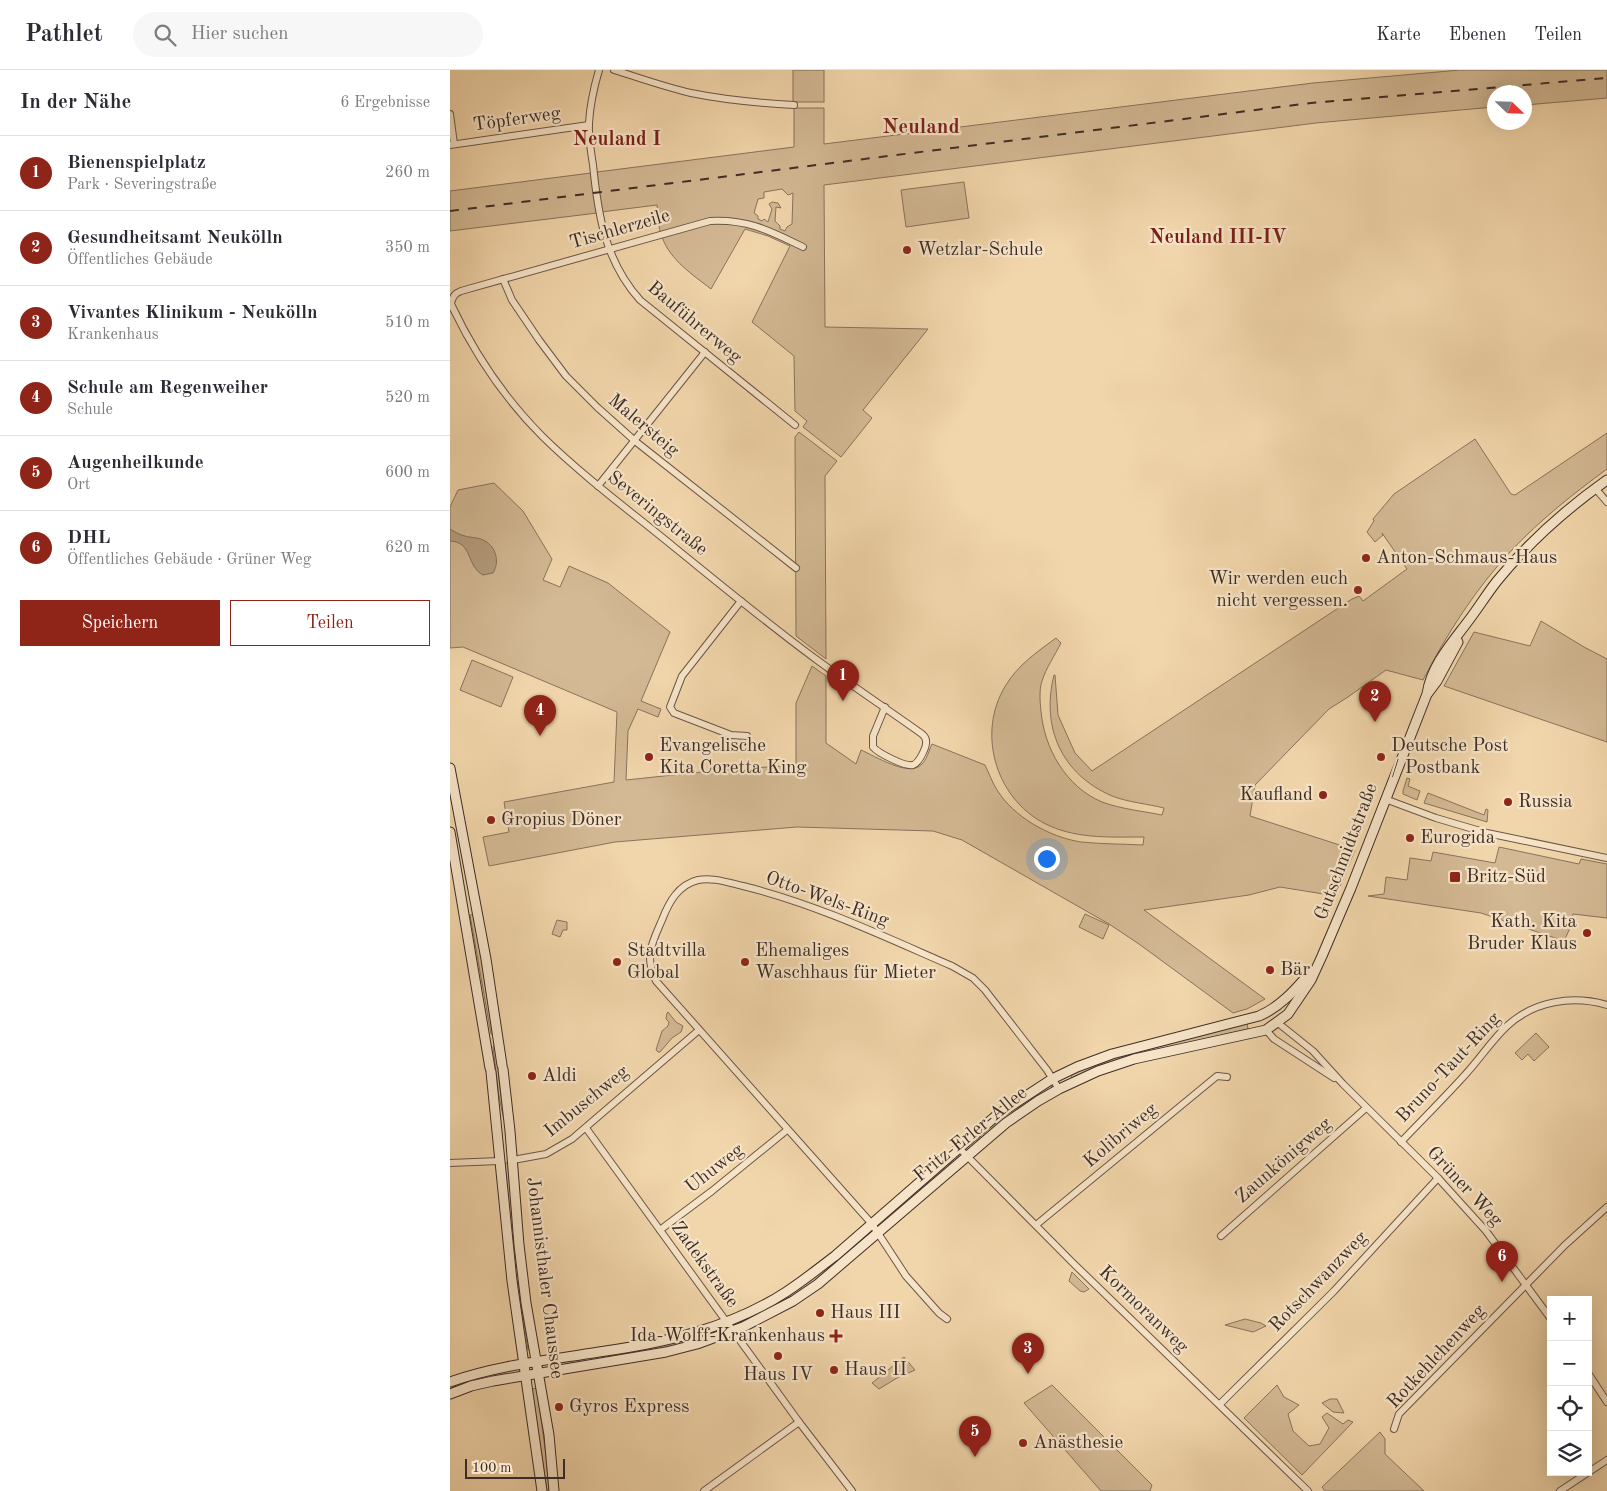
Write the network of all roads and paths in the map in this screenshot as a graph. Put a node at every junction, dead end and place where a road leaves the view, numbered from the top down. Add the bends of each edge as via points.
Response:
1 (599, 70) edge
2 (614, 70) edge
3 (794, 106) dead end
4 (450, 114) edge
5 (589, 125) junction
6 (452, 145) edge
7 (803, 247) dead end
8 (608, 249) junction
9 (503, 279) junction
10 (450, 304) edge
11 (705, 352) junction
12 (795, 425) dead end
13 (635, 441) junction
14 (1607, 480) edge
15 (598, 486) junction
16 (1596, 488) junction
17 (1607, 502) edge
18 (796, 568) dead end
19 (741, 601) junction
20 (885, 707) junction
21 (747, 736) dead end
22 (450, 769) edge
23 (1385, 799) junction
24 (450, 832) edge
25 (1607, 858) edge
26 (1318, 964) junction
27 (1607, 1005) edge
28 (1270, 1012) junction
29 (1259, 1016) junction
30 (1278, 1023) junction
31 (699, 1030) junction
32 (1266, 1030) junction
33 (1227, 1077) dead end
34 (1052, 1079) junction
35 (1343, 1084) junction
36 (1059, 1089) junction
37 (1366, 1108) junction
38 (586, 1128) junction
39 (787, 1130) junction
40 (1401, 1142) junction
41 (959, 1148) junction
42 (967, 1156) junction
43 (512, 1160) junction
44 (499, 1161) junction
45 (450, 1163) edge
46 (1438, 1178) junction
47 (1607, 1207) edge
48 (872, 1224) junction
49 (1036, 1225) junction
50 (660, 1230) junction
51 (878, 1234) junction
52 (1221, 1236) dead end
53 (1526, 1286) junction
54 (1547, 1314) edge
55 (947, 1319) dead end
56 (726, 1322) junction
57 (734, 1331) junction
58 (537, 1362) junction
59 (524, 1364) junction
60 (539, 1373) junction
61 (525, 1376) junction
62 (1592, 1380) edge
63 (450, 1382) edge
64 (450, 1394) edge
65 (1607, 1402) edge
66 (1220, 1404) junction
67 (800, 1422) junction
68 (1394, 1429) dead end
69 (1607, 1460) edge
70 (542, 1491) edge
71 (554, 1491) edge
72 (704, 1491) edge
73 (852, 1491) edge
74 (1308, 1491) edge
75 (1560, 1491) edge

1 - 5 street, Bauführerweg
2 - 3 street via 690,92
4 - 6 street
5 - 6 street, Töpferweg
5 - 8 street, Bauführerweg via 596,193
7 - 8 street, Tischlerzeile via 754,225 727,220 695,224
8 - 9 street, Tischlerzeile
8 - 11 street, Bauführerweg via 623,278 640,300
9 - 10 street, Tischlerzeile via 456,293
9 - 13 street, Malersteig via 512,300 566,376
10 - 15 street, Severingstraße via 468,339 518,408 542,436
11 - 12 street, Bauführerweg
11 - 13 street
13 - 15 street
13 - 18 street, Malersteig
14 - 16 street, Gutschmidtstraße
15 - 19 street, Severingstraße
16 - 17 street
16 - 23 street, Gutschmidtstraße via 1568,509 1523,552 1456,636 1429,682
19 - 20 street, Severingstraße
19 - 21 street via 682,676 670,707 674,712 730,735
20 - 20 street, Severingstraße via 925,738 926,745 916,764 906,764 873,747 872,739
22 - 43 street, Johannisthaler Chaussee via 485,953
23 - 25 street via 1487,833
23 - 26 street, Gutschmidtstraße
24 - 44 street, Johannisthaler Chaussee via 490,1070
26 - 28 street, Gutschmidtstraße
26 - 30 street, Gutschmidtstraße via 1305,989
27 - 40 street, Bruno-Taut-Ring via 1566,1000 1540,1006 1516,1019
28 - 29 street, Fritz-Erler-Allee
28 - 30 street
29 - 32 street
29 - 34 street, Fritz-Erler-Allee via 1112,1054
30 - 32 street, Fritz-Erler-Allee
30 - 35 street, Grüner Weg via 1313,1051
31 - 34 street, Otto-Wels-Ring via 656,981 651,970 650,951 675,894 691,882 712,879 812,906 964,973 985,990
31 - 38 street, Imbuschweg
31 - 39 street, Otto-Wels-Ring
32 - 35 street, Grüner Weg via 1274,1039
32 - 36 street, Fritz-Erler-Allee via 1134,1059 1091,1073
33 - 49 street, Kolibriweg via 1217,1076
34 - 36 street, Otto-Wels-Ring
34 - 41 street, Fritz-Erler-Allee via 997,1115
35 - 37 street, Grüner Weg
36 - 42 street, Fritz-Erler-Allee via 1015,1116
37 - 40 street, Grüner Weg
37 - 52 street, Zaunkönigweg
38 - 43 street, Imbuschweg via 546,1154
38 - 50 street, Zadekstraße
39 - 48 street, Otto-Wels-Ring
39 - 50 street, Uhuweg
40 - 46 street, Grüner Weg
41 - 42 street, Kormoranweg
41 - 48 street, Fritz-Erler-Allee
42 - 49 street, Kormoranweg
42 - 51 street, Fritz-Erler-Allee
43 - 44 street, Imbuschweg
43 - 58 street, Johannisthaler Chaussee via 526,1303
44 - 45 street, Imbuschweg
44 - 59 street, Johannisthaler Chaussee
46 - 53 street, Grüner Weg via 1486,1231
46 - 66 street, Rotschwanzweg via 1334,1291
47 - 53 street
48 - 51 street
48 - 56 street, Fritz-Erler-Allee via 786,1292
49 - 66 street, Kormoranweg
50 - 56 street, Zadekstraße
51 - 55 street via 912,1282
51 - 57 street, Fritz-Erler-Allee via 793,1301
53 - 54 street, Grüner Weg
53 - 68 street, Rotkehlchenweg via 1399,1414
56 - 57 street, Zadekstraße
56 - 58 street, Fritz-Erler-Allee via 656,1343
57 - 60 street, Fritz-Erler-Allee via 666,1352
57 - 67 street, Zadekstraße
58 - 59 street, Fritz-Erler-Allee
58 - 60 street, Johannisthaler Chaussee
59 - 61 street, Johannisthaler Chaussee
59 - 63 street, Fritz-Erler-Allee
60 - 61 street, Fritz-Erler-Allee
60 - 71 street, Johannisthaler Chaussee
61 - 64 street, Fritz-Erler-Allee via 480,1384
61 - 70 street, Johannisthaler Chaussee
62 - 65 street
66 - 74 street, Kormoranweg
67 - 72 street
67 - 73 street, Zadekstraße
69 - 75 street

